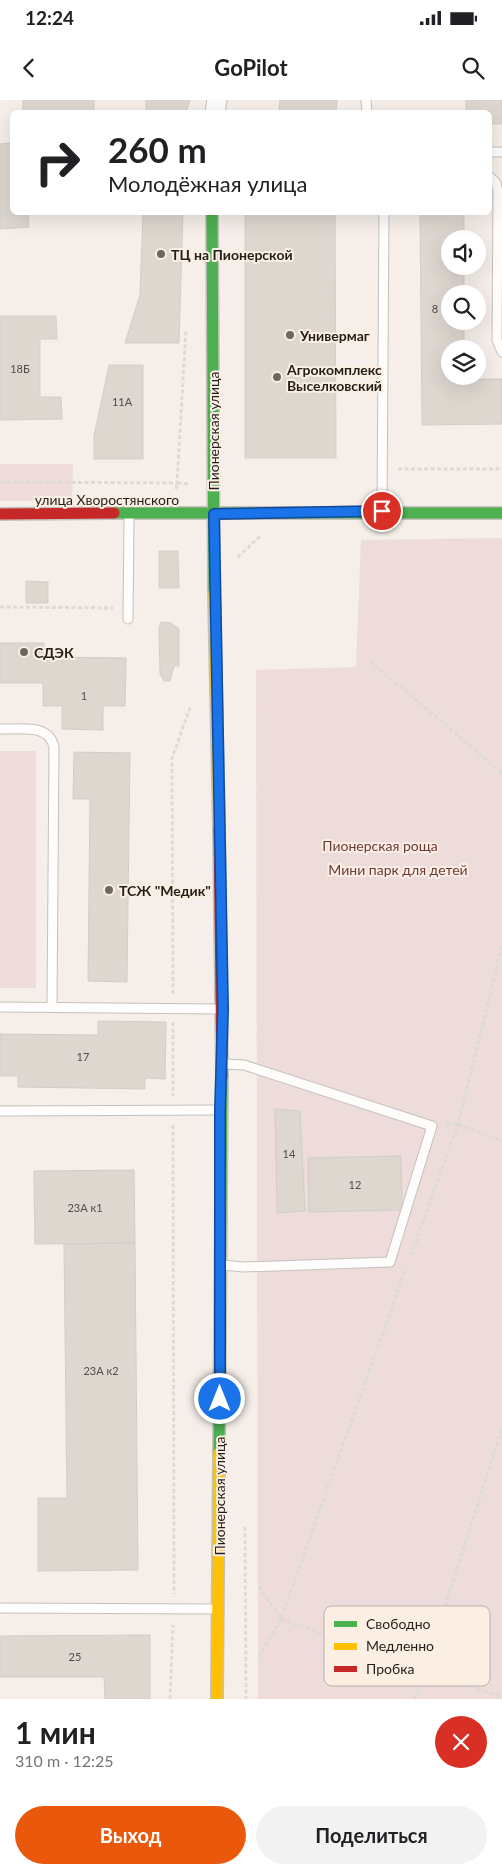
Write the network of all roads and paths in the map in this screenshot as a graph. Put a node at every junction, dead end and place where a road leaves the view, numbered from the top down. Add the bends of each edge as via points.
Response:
1 (492, 179) edge
2 (212, 215) edge
3 (384, 215) edge
4 (187, 319) dead end
5 (502, 352) edge
6 (382, 469) junction
7 (502, 469) edge
8 (0, 482) edge
9 (177, 484) junction
10 (382, 511) junction
11 (502, 513) edge
12 (0, 514) edge
13 (130, 514) junction
14 (176, 514) junction
15 (214, 514) junction
16 (264, 532) dead end
17 (214, 557) junction
18 (0, 607) edge
19 (128, 608) junction
20 (128, 619) dead end
21 (370, 661) dead end
22 (193, 698) dead end
23 (0, 729) edge
24 (502, 774) edge
25 (502, 945) edge
26 (0, 1007) edge
27 (52, 1007) junction
28 (173, 1008) junction
29 (223, 1009) junction
30 (222, 1064) junction
31 (173, 1110) junction
32 (220, 1110) junction
33 (0, 1111) edge
34 (458, 1124) junction
35 (502, 1141) edge
36 (221, 1265) junction
37 (502, 1429) edge
38 (259, 1587) dead end
39 (445, 1606) edge
40 (0, 1608) edge
41 (174, 1609) junction
42 (219, 1609) junction
43 (280, 1619) junction
44 (324, 1635) edge
45 (259, 1657) dead end
46 (419, 1686) edge
47 (470, 1686) edge
48 (502, 1697) edge
49 (170, 1699) edge
50 (217, 1699) edge
51 (415, 1699) edge

1 - 5 lane via 498,192 497,340
2 - 15 street, Пионерская улица
3 - 6 lane
4 - 9 path
6 - 7 path
6 - 10 lane
8 - 9 path
9 - 14 path
10 - 11 street, улица Хворостянского
10 - 15 street, улица Хворостянского
12 - 13 street, улица Хворостянского
13 - 14 street, улица Хворостянского
13 - 19 lane
14 - 15 street, улица Хворостянского
15 - 17 street, Пионерская улица
16 - 17 path via 240,557
17 - 29 street, Пионерская улица
18 - 19 path
19 - 20 lane
21 - 24 path
22 - 28 path via 172,758
23 - 27 lane via 46,732 54,747
25 - 34 path
26 - 27 lane
27 - 28 lane
28 - 29 lane
28 - 31 path
29 - 30 street, Пионерская улица
30 - 32 street, Пионерская улица
30 - 36 lane via 244,1065 432,1126 390,1262
31 - 32 lane
31 - 33 lane
31 - 41 path
32 - 36 street, Пионерская улица
34 - 35 path
34 - 43 path
36 - 42 street, Пионерская улица
37 - 39 path
38 - 43 path
40 - 41 lane
41 - 42 lane
41 - 49 path
42 - 50 street, Пионерская улица
43 - 44 path
43 - 45 path
46 - 51 path
47 - 48 path

